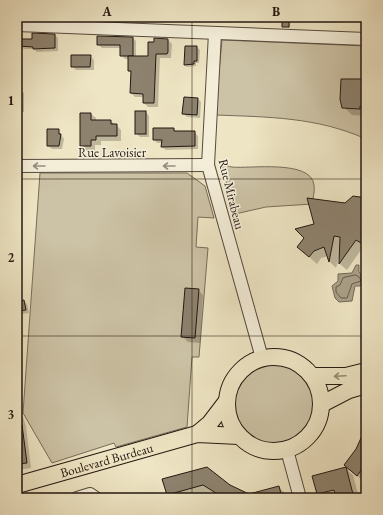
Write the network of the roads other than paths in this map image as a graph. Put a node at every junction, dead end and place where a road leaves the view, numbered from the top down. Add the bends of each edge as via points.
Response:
1 (17, 25) edge
2 (215, 33) junction
3 (366, 39) edge
4 (17, 166) edge
5 (208, 166) junction
6 (262, 358) junction
7 (366, 370) edge
8 (312, 376) junction
9 (366, 385) edge
10 (226, 402) junction
11 (322, 404) junction
12 (197, 434) junction
13 (239, 436) junction
14 (287, 450) junction
15 (17, 485) edge
16 (77, 498) edge
17 (96, 498) edge
18 (300, 498) edge

1 - 2 street
2 - 3 street
2 - 5 street, Rue Mirabeau
5 -> 4 street, Rue Lavoisier
5 - 6 street, Rue Mirabeau
6 - 8 main road via 276,356 290,359 303,366
6 - 10 main road via 248,364 237,374
7 -> 8 main road via 346,376
8 - 11 main road via 318,384
9 - 11 main road via 349,390
10 - 12 main road, Boulevard Burdeau via 210,423
10 - 13 main road via 232,426
11 - 14 main road via 316,428 308,438
12 - 13 main road, Boulevard Burdeau
12 - 15 main road, Boulevard Burdeau
13 - 14 main road via 249,445 261,450
14 - 18 street
16 - 17 street via 90,494

